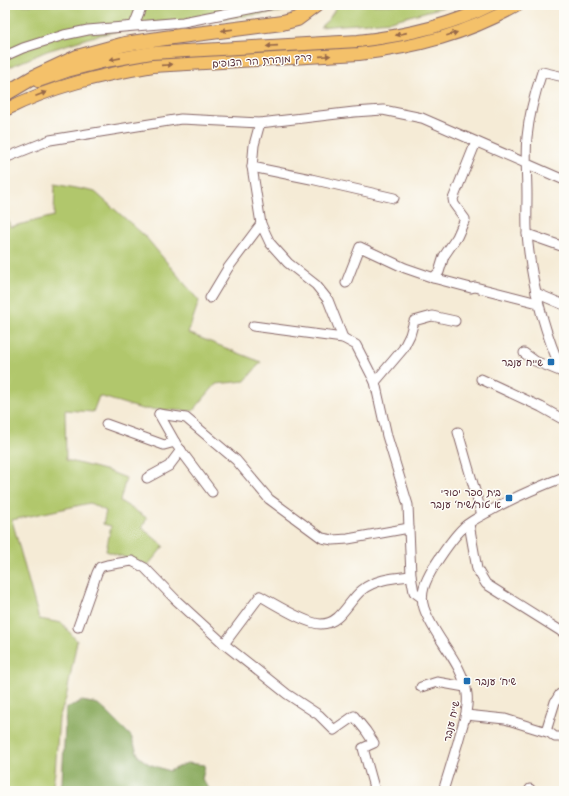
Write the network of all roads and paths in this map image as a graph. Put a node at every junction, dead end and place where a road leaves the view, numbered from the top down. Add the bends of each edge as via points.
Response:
1 (142, 5) edge
2 (269, 5) edge
3 (316, 5) edge
4 (491, 5) edge
5 (518, 5) edge
6 (234, 8) edge
7 (134, 25) junction
8 (5, 56) edge
9 (564, 77) edge
10 (5, 95) edge
11 (5, 110) edge
12 (260, 123) junction
13 (476, 142) junction
14 (5, 158) edge
15 (526, 164) junction
16 (252, 167) junction
17 (564, 180) edge
18 (394, 198) dead end
19 (261, 224) junction
20 (527, 234) junction
21 (564, 247) edge
22 (433, 278) junction
23 (346, 283) dead end
24 (536, 293) junction
25 (210, 298) dead end
26 (538, 303) junction
27 (564, 305) edge
28 (455, 321) dead end
29 (254, 326) dead end
30 (343, 338) junction
31 (524, 353) dead end
32 (562, 368) edge
33 (481, 379) dead end
34 (375, 382) junction
35 (564, 420) edge
36 (106, 424) dead end
37 (458, 432) dead end
38 (175, 442) junction
39 (181, 450) junction
40 (564, 477) edge
41 (147, 478) dead end
42 (212, 492) dead end
43 (482, 515) junction
44 (469, 524) junction
45 (409, 528) junction
46 (411, 576) junction
47 (422, 597) junction
48 (78, 627) dead end
49 (564, 633) edge
50 (224, 644) junction
51 (420, 687) dead end
52 (465, 687) junction
53 (564, 693) edge
54 (466, 715) junction
55 (546, 731) junction
56 (564, 738) edge
57 (375, 791) edge
58 (443, 791) edge

1 - 7 street
2 - 6 street
3 -> 10 highway via 297,19 282,23 125,44 84,56 34,77
4 -> 10 main road, דרך מנהרת הר הצופים via 450,22 388,37 125,57 50,77
11 -> 5 main road, דרך מנהרת הר הצופים via 54,89 127,70 153,66 391,50 472,28
6 - 7 street via 208,18
7 - 8 street via 64,35
9 - 15 street via 542,72 534,96 527,137
12 - 13 street via 384,110 422,118
12 - 14 street via 181,119 50,140
12 - 16 street
13 - 15 street
13 - 22 street via 453,199 465,219 444,256 439,272
15 - 17 street
15 - 20 street
16 - 18 street
16 - 19 street
19 - 25 street via 228,268
19 - 30 street via 270,244 288,263 316,285 328,300
20 - 21 street
20 - 24 street
22 - 23 street via 360,247
22 - 26 street
24 - 26 street
24 - 27 street
26 - 32 street
28 - 34 street via 432,316 414,321 403,350
29 - 30 street
30 - 34 street, שייח ענבר via 356,345
31 - 32 street via 535,361
33 - 35 street
34 - 45 street, שייח ענבר via 387,436 408,504
36 - 38 street via 164,445
37 - 43 street
38 - 39 street
38 - 45 street via 159,414 186,418 236,460 269,499 322,538 348,539
39 - 41 street via 169,466
39 - 42 street
40 - 43 street via 528,491
43 - 44 street
44 - 47 street via 440,557 424,587
44 - 49 street via 477,569 486,584
45 - 46 street, שייח ענבר
46 - 47 street, שייח ענבר via 414,592
46 - 50 street via 376,582 362,590 334,621 320,624 303,619 260,596
47 - 52 street, שייח ענבר via 426,614 462,675
48 - 50 street via 100,567 132,562 145,568
50 - 57 street via 282,690 319,715 334,730 354,716 374,743 363,748
51 - 52 street via 437,682
52 - 54 street, שייח ענבר via 468,702
53 - 55 street via 560,694 555,702
54 - 55 street via 505,719
54 - 58 street, שייח ענבר
55 - 56 street via 555,737

